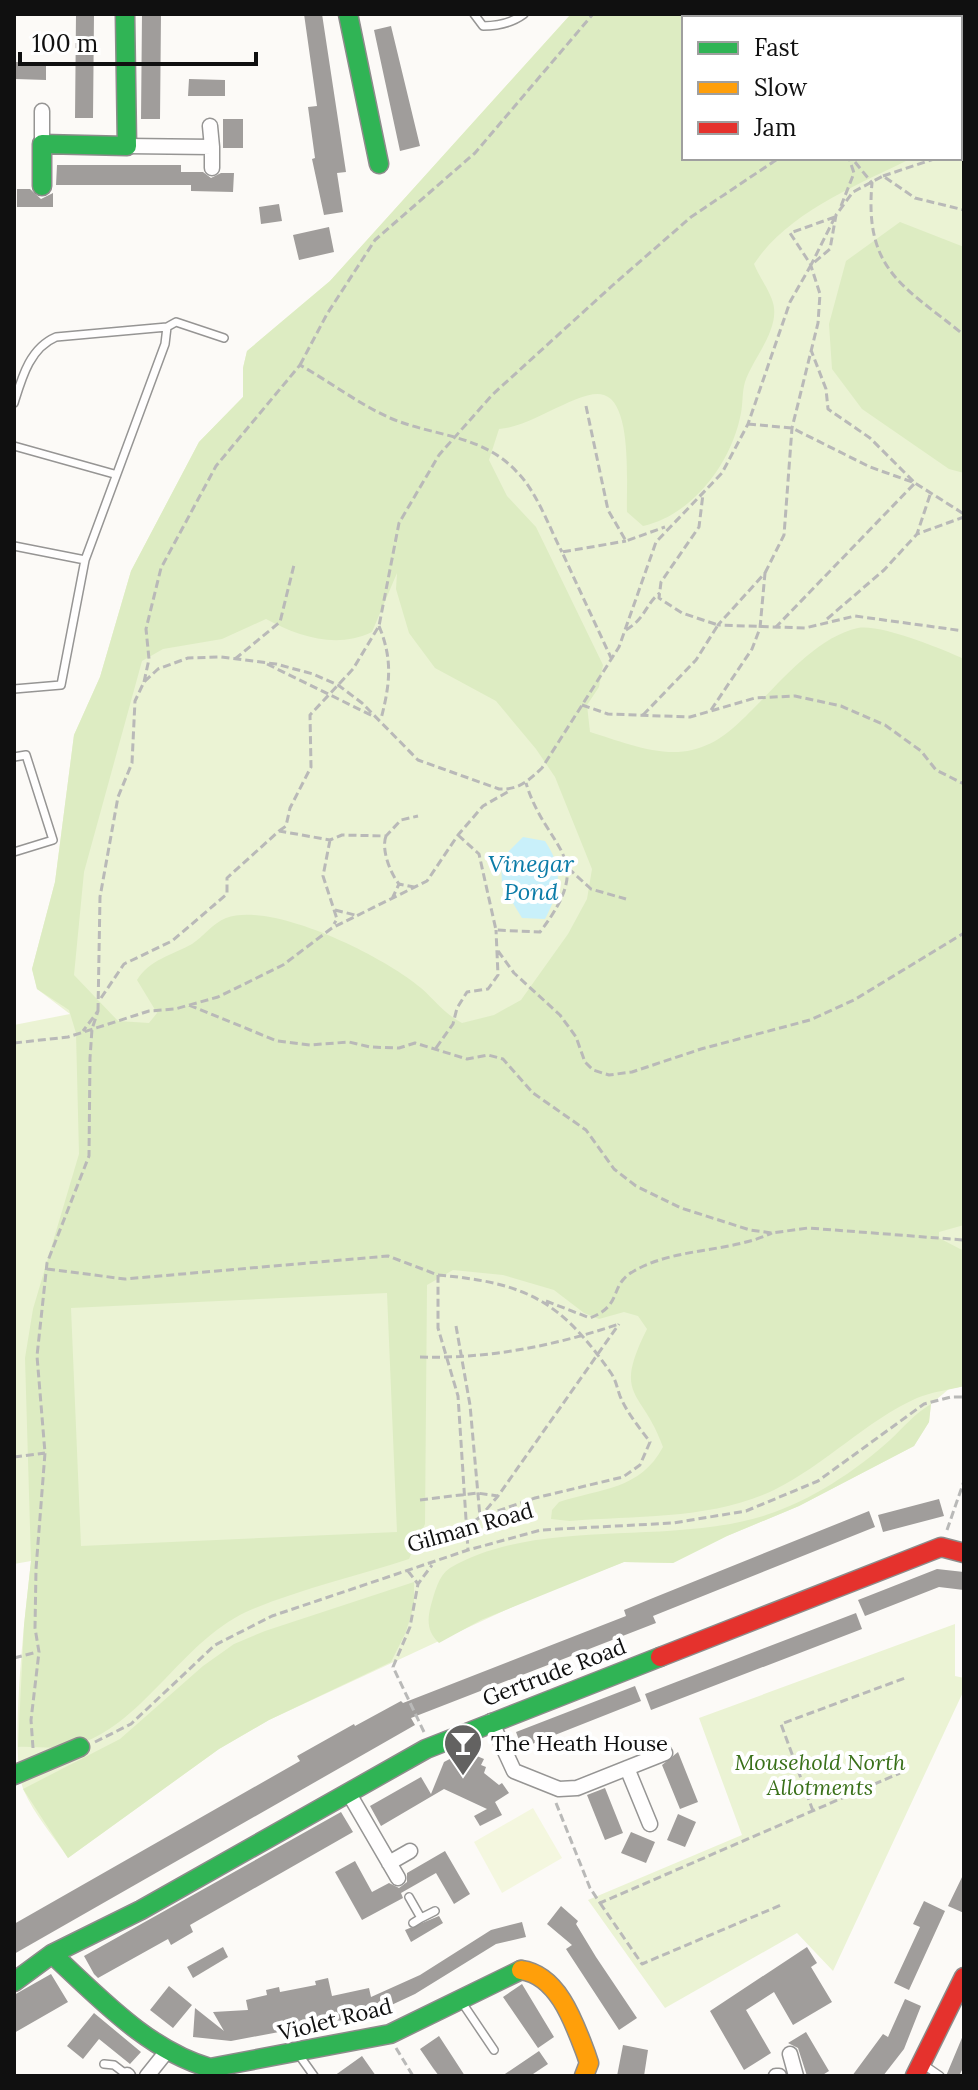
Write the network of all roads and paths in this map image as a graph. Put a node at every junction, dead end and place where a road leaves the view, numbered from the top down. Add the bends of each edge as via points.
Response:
1 (125, 14) edge
2 (348, 14) edge
3 (474, 14) edge
4 (524, 14) edge
5 (593, 14) edge
6 (42, 111) dead end
7 (210, 126) dead end
8 (42, 144) junction
9 (127, 146) junction
10 (212, 147) junction
11 (776, 160) edge
12 (850, 160) edge
13 (856, 160) edge
14 (931, 160) edge
15 (379, 164) dead end
16 (852, 167) junction
17 (212, 168) dead end
18 (883, 176) junction
19 (872, 183) junction
20 (42, 186) dead end
21 (964, 210) edge
22 (836, 216) junction
23 (811, 265) junction
24 (167, 327) junction
25 (964, 335) edge
26 (224, 338) dead end
27 (811, 350) junction
28 (300, 365) junction
29 (14, 403) edge
30 (586, 406) dead end
31 (748, 424) junction
32 (792, 428) junction
33 (457, 435) junction
34 (14, 446) edge
35 (114, 474) junction
36 (915, 483) junction
37 (931, 493) junction
38 (703, 494) junction
39 (964, 515) edge
40 (668, 525) junction
41 (917, 534) junction
42 (626, 541) junction
43 (14, 546) edge
44 (562, 552) junction
45 (85, 560) junction
46 (294, 565) dead end
47 (765, 573) junction
48 (660, 593) junction
49 (825, 621) junction
50 (718, 625) junction
51 (379, 626) junction
52 (760, 628) junction
53 (775, 628) junction
54 (626, 630) junction
55 (964, 631) edge
56 (235, 659) junction
57 (612, 660) junction
58 (264, 663) junction
59 (144, 682) junction
60 (338, 685) junction
61 (14, 689) edge
62 (328, 694) junction
63 (582, 705) junction
64 (711, 710) junction
65 (643, 715) junction
66 (381, 720) junction
67 (14, 757) edge
68 (526, 783) junction
69 (964, 784) edge
70 (512, 789) junction
71 (418, 816) dead end
72 (279, 831) junction
73 (458, 835) junction
74 (386, 836) junction
75 (330, 840) junction
76 (14, 852) edge
77 (568, 868) junction
78 (399, 884) junction
79 (416, 887) junction
80 (392, 899) junction
81 (626, 899) dead end
82 (334, 910) junction
83 (358, 916) junction
84 (332, 928) junction
85 (496, 930) junction
86 (964, 933) edge
87 (498, 951) junction
88 (99, 1001) junction
89 (189, 1005) junction
90 (98, 1011) junction
91 (92, 1029) junction
92 (83, 1031) junction
93 (14, 1043) edge
94 (435, 1049) junction
95 (772, 1233) junction
96 (964, 1240) edge
97 (47, 1269) junction
98 (438, 1275) junction
99 (540, 1298) junction
100 (456, 1326) dead end
101 (584, 1335) junction
102 (597, 1355) junction
103 (420, 1357) dead end
104 (449, 1358) junction
105 (462, 1359) junction
106 (964, 1397) edge
107 (45, 1453) junction
108 (14, 1457) edge
109 (964, 1481) edge
110 (477, 1493) junction
111 (463, 1494) junction
112 (498, 1496) junction
113 (420, 1500) dead end
114 (480, 1517) junction
115 (466, 1528) junction
116 (941, 1547) junction
117 (468, 1550) junction
118 (964, 1553) edge
119 (435, 1562) junction
120 (407, 1571) junction
121 (418, 1584) junction
122 (39, 1652) junction
123 (14, 1658) edge
124 (905, 1678) dead end
125 (491, 1721) junction
126 (80, 1747) joint
127 (431, 1747) junction
128 (665, 1753) dead end
129 (41, 1761) junction
130 (627, 1768) junction
131 (900, 1773) dead end
132 (14, 1775) edge
133 (548, 1784) junction
134 (348, 1792) junction
135 (813, 1811) junction
136 (650, 1824) dead end
137 (410, 1851) dead end
138 (389, 1863) junction
139 (400, 1880) dead end
140 (409, 1897) dead end
141 (600, 1903) junction
142 (781, 1905) dead end
143 (435, 1911) dead end
144 (421, 1918) junction
145 (413, 1923) dead end
146 (52, 1954) junction
147 (964, 1977) edge
148 (14, 1982) edge
149 (461, 2001) junction
150 (390, 2034) junction
151 (494, 2050) dead end
152 (167, 2051) junction
153 (298, 2053) junction
154 (790, 2054) dead end
155 (104, 2064) dead end
156 (918, 2070) edge
157 (128, 2076) edge
158 (147, 2076) edge
159 (314, 2076) edge
160 (413, 2076) edge
161 (584, 2076) edge
162 (796, 2076) edge
163 (940, 2076) edge

1 - 9 street
2 - 15 street
3 - 4 lane via 483,26 492,26
5 - 28 path via 475,153 375,240
6 - 8 street
7 - 10 street
8 - 9 street
8 - 20 street
9 - 10 street
10 - 17 street
11 - 33 path via 691,217 536,354
12 - 16 path
13 - 16 path
13 - 19 path
14 - 18 path
16 - 22 path via 851,183
18 - 19 path
18 - 21 path via 915,198
19 - 22 path via 853,192
19 - 25 path via 869,214 879,253 899,285
22 - 23 path
22 - 23 path via 830,249
22 - 23 path via 790,233
23 - 27 path via 820,294
23 - 31 path via 790,302
24 - 26 lane via 176,322
24 - 29 lane via 56,337 42,343 31,357
24 - 35 lane
27 - 32 path
27 - 36 path via 828,409 870,438
28 - 33 path via 386,416 424,431
28 - 59 path via 216,466 161,568 146,629 150,645
30 - 42 path via 608,510
31 - 32 path
31 - 38 path via 722,473
32 - 36 path
32 - 47 path via 784,535
33 - 44 path via 488,447 519,473
33 - 51 path via 418,486 399,523
34 - 35 lane
35 - 45 lane
36 - 37 path
36 - 53 path
37 - 39 path
37 - 41 path
38 - 40 path
38 - 48 path via 699,527 661,582
39 - 41 path
40 - 42 path
40 - 54 path via 652,552
41 - 49 path
42 - 44 path
43 - 45 lane
44 - 57 path
45 - 61 lane via 61,685
46 - 56 path via 280,622
47 - 50 path
47 - 52 path
48 - 50 path via 659,598 682,613
48 - 54 path via 644,617
49 - 53 path via 805,628
49 - 55 path via 855,616
50 - 52 path
50 - 65 path via 696,660
51 - 60 path via 369,648
51 - 66 path via 391,655
52 - 53 path
52 - 64 path
54 - 57 path
56 - 58 path
56 - 59 path via 188,658 158,669
57 - 63 path
58 - 60 path
58 - 62 path
59 - 88 path via 135,701 132,763 118,797 100,897
60 - 62 path
60 - 66 path
62 - 66 path
62 - 72 path via 310,715 311,767 286,826
63 - 65 path via 608,714
63 - 68 path via 542,768
64 - 65 path via 690,717
64 - 69 path via 755,698 795,696 841,706 885,725 921,751 936,770
66 - 70 path via 418,760 457,771 479,784
67 - 76 lane via 26,755 53,840
68 - 70 path
68 - 77 path via 534,810 560,842
70 - 73 path via 483,806
71 - 74 path via 401,820
72 - 75 path
72 - 88 path via 227,878 227,894 172,941 124,964
73 - 79 path via 427,881
73 - 85 path via 479,854
74 - 75 path via 342,835
74 - 78 path via 383,845
75 - 82 path via 323,876
77 - 81 path via 591,889
77 - 85 path via 567,886 540,932
78 - 79 path
78 - 80 path
79 - 80 path
80 - 83 path
82 - 83 path
82 - 84 path
83 - 84 path
84 - 89 path via 283,965
85 - 87 path
86 - 87 path via 854,1000 810,1020 609,1075 585,1062 560,1015
87 - 94 path via 493,983 488,989 467,992
88 - 90 path
89 - 91 path
89 - 94 path via 277,1041 399,1048 415,1043
90 - 91 path
90 - 92 path
91 - 92 path
91 - 97 path via 89,1156
92 - 93 path
94 - 95 path via 467,1059 503,1059 533,1093 586,1130 614,1169 636,1186 681,1208
95 - 96 path via 808,1228
95 - 99 path via 749,1244 682,1255 634,1270 606,1312 590,1318
97 - 98 path via 125,1279 388,1256
97 - 107 path via 37,1356
98 - 99 path via 491,1280
98 - 104 path via 438,1328
99 - 101 path
100 - 105 path
101 - 102 path
101 - 102 path via 619,1324
101 - 105 path
102 - 112 path
102 - 114 path via 650,1442 640,1465 605,1483
103 - 104 path
104 - 105 path
104 - 111 path via 458,1396
105 - 110 path
106 - 117 path, Gilman Road via 924,1404 818,1481 746,1511 712,1519 541,1530
107 - 108 path
107 - 122 path via 36,1569
109 - 116 path
110 - 111 path
110 - 112 path
110 - 114 path
111 - 113 path
111 - 115 path
112 - 114 path
114 - 115 path
115 - 117 path
116 - 118 street
116 - 125 street, Gertrude Road
117 - 119 path, Gilman Road
119 - 120 path, Gilman Road
119 - 121 path
120 - 121 path
120 - 126 path, Gilman Road via 238,1631 201,1657 131,1724
121 - 127 path via 410,1627 393,1670
122 - 123 path
122 - 129 path via 31,1720 33,1750
124 - 135 path via 781,1724
125 - 127 street, Gertrude Road
125 - 133 street via 514,1771
126 - 129 street
127 - 134 street, Gertrude Road
128 - 130 street
129 - 132 street
130 - 133 street via 577,1788
130 - 136 street
131 - 135 path
133 - 141 path
134 - 138 street
134 - 146 street, Gertrude Road via 141,1910
135 - 141 path
137 - 138 street
138 - 139 street
140 - 144 lane
141 - 142 path via 642,1964
143 - 144 lane
144 - 145 lane
146 - 148 street, Gertrude Road
146 - 152 street, Violet Road
147 - 156 street
149 - 150 street, Violet Road
149 - 151 lane
149 - 161 street, Violet Road via 516,1969 541,1975 587,2052
150 - 153 street, Violet Road
150 - 160 path
152 - 153 street, Violet Road via 210,2068
152 - 158 street
153 - 159 lane
154 - 162 street
155 - 157 lane
156 - 163 lane

